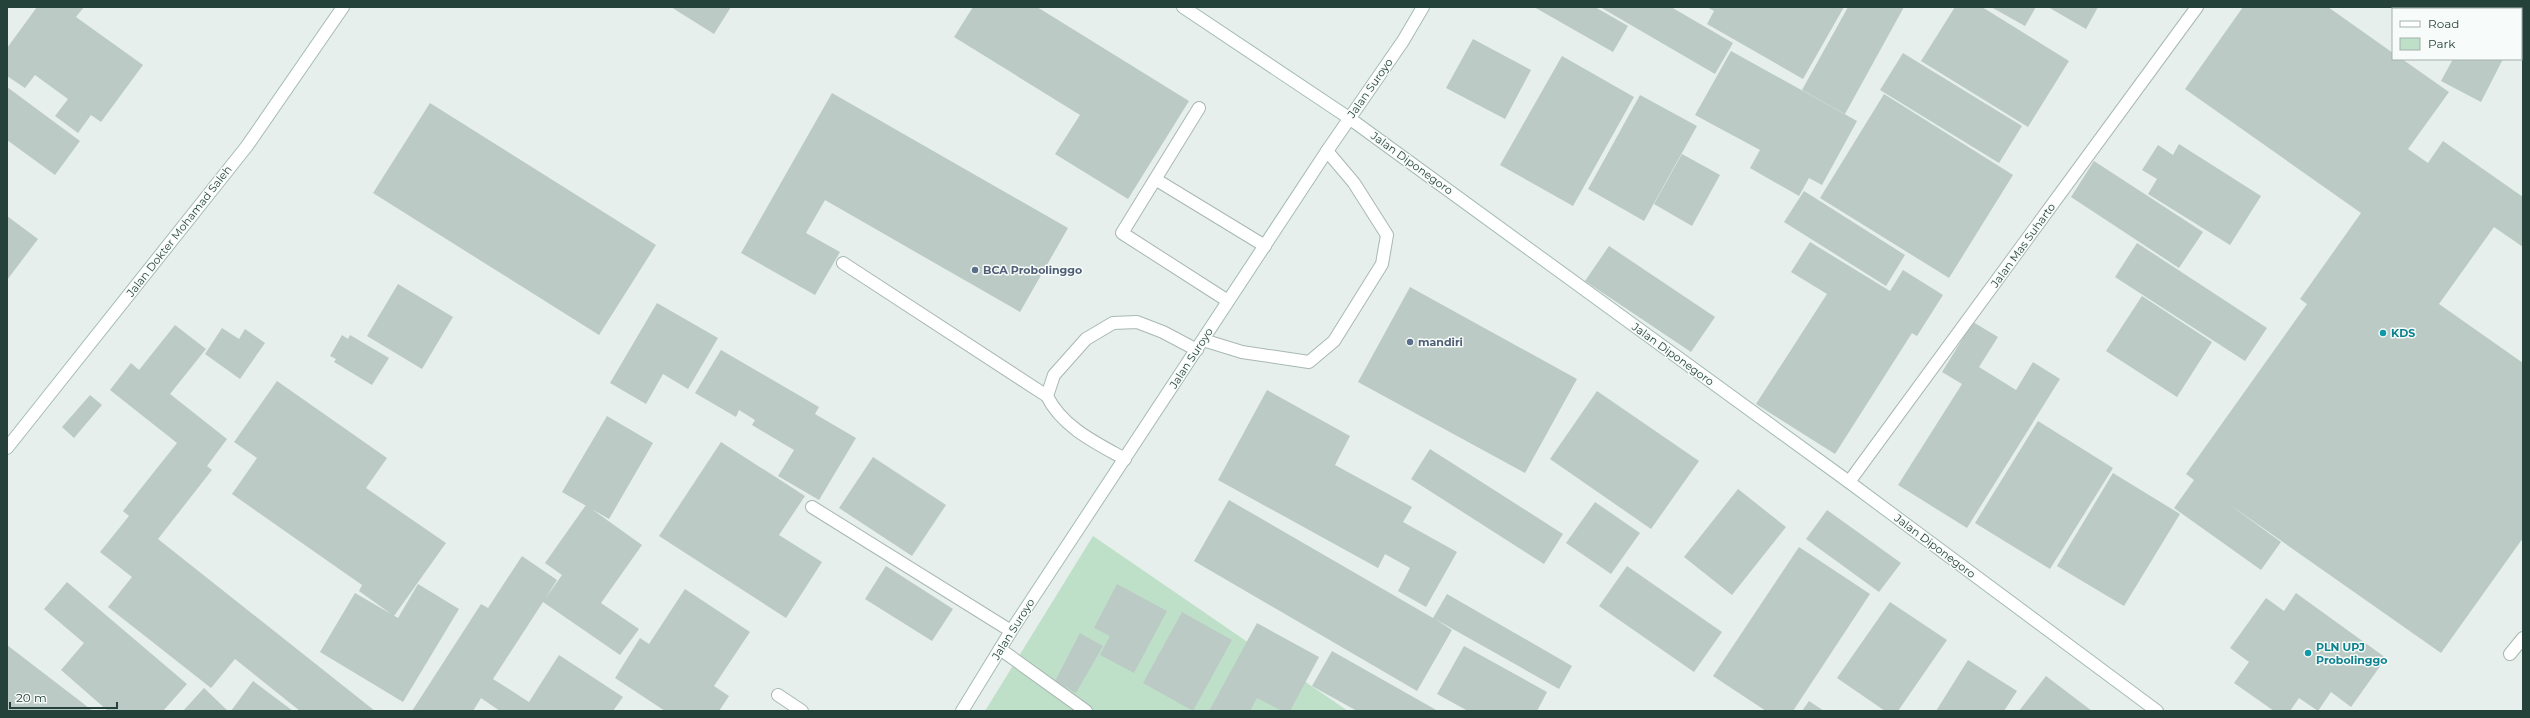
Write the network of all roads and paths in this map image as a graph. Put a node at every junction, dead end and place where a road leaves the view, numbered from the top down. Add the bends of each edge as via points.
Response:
1 (343, 7) edge
2 (1183, 7) edge
3 (1423, 7) edge
4 (2197, 7) edge
5 (1199, 108) dead end
6 (1350, 118) junction
7 (1327, 151) junction
8 (1155, 179) junction
9 (1265, 246) junction
10 (843, 263) dead end
11 (1228, 301) junction
12 (1200, 345) junction
13 (1048, 396) junction
14 (7, 448) edge
15 (1124, 459) junction
16 (1849, 482) junction
17 (812, 508) dead end
18 (1011, 631) junction
19 (2523, 638) edge
20 (1000, 649) junction
21 (2510, 654) dead end
22 (778, 695) dead end
23 (802, 711) edge
24 (962, 711) edge
25 (1086, 711) edge
26 (2157, 711) edge

1 - 14 street, Jalan Dokter Mohamad Saleh via 247,146
2 - 6 street, Jalan Diponegoro
3 - 6 street, Jalan Suroyo
4 - 16 street, Jalan Mas Suharto
5 - 8 street
6 - 7 street, Jalan Suroyo
6 - 16 street, Jalan Diponegoro
7 - 9 street, Jalan Suroyo
7 - 12 street via 1354,183 1387,235 1382,264 1334,341 1309,362
8 - 9 street
8 - 11 street via 1122,233
9 - 11 street, Jalan Suroyo
10 - 13 street
11 - 12 street, Jalan Suroyo
12 - 13 street via 1137,322 1113,323 1086,339 1054,375
12 - 15 street, Jalan Suroyo
13 - 15 street via 1054,411 1088,439
15 - 18 street, Jalan Suroyo
16 - 26 street, Jalan Diponegoro
17 - 18 street
18 - 20 street, Jalan Suroyo
19 - 21 street
20 - 24 street, Jalan Suroyo
20 - 25 street
22 - 23 street

